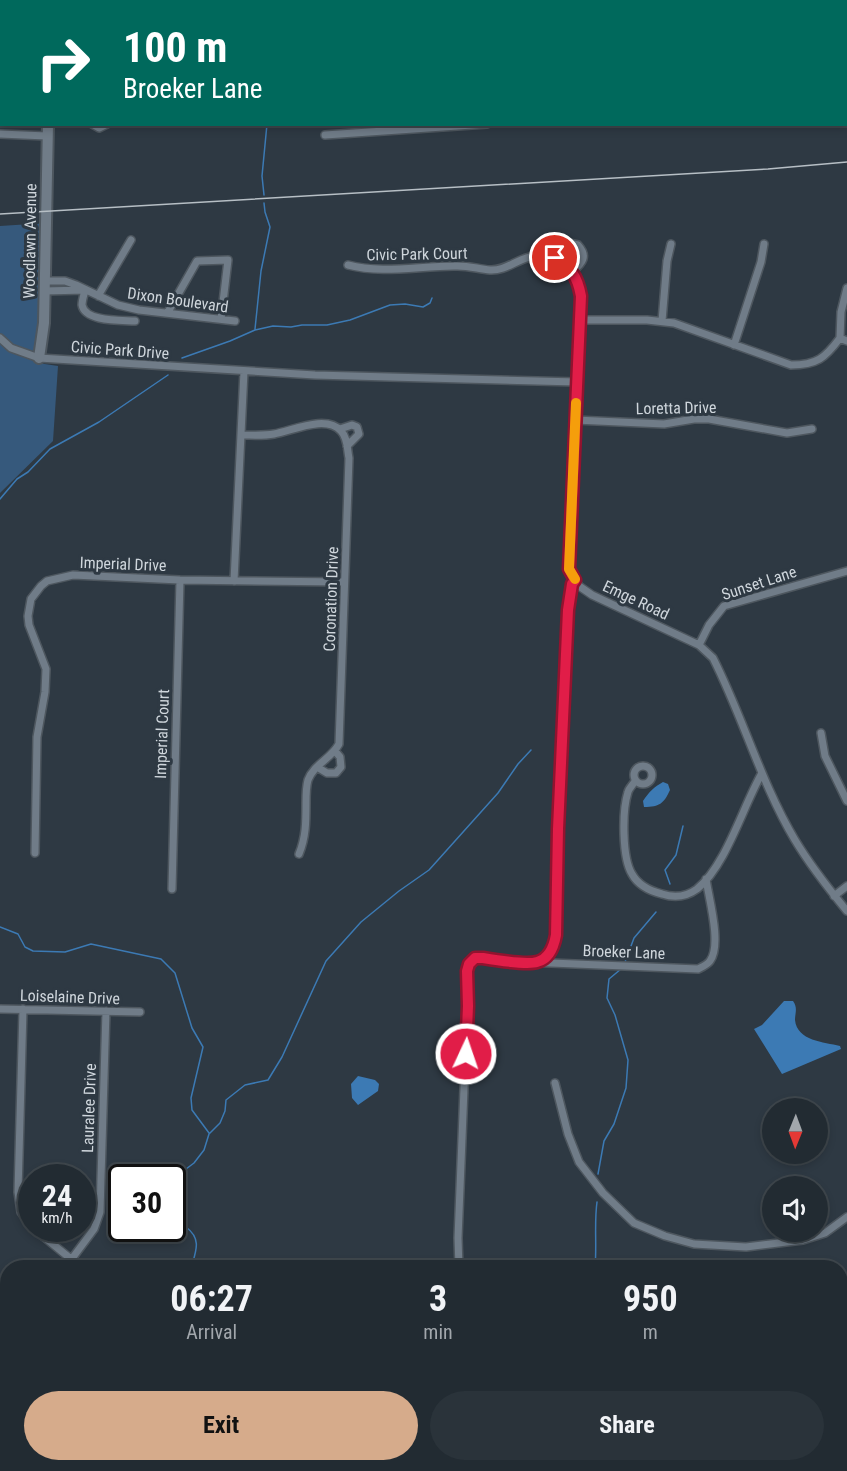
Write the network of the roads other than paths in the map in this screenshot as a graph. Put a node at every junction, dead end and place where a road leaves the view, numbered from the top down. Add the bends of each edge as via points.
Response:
1 (358, 126) edge
2 (454, 126) edge
3 (438, 127) edge
4 (47, 130) edge
5 (0, 134) edge
6 (358, 134) junction
7 (325, 135) dead end
8 (131, 240) dead end
9 (671, 244) dead end
10 (764, 244) dead end
11 (555, 258) junction
12 (348, 265) dead end
13 (572, 272) junction
14 (44, 286) junction
15 (847, 288) edge
16 (85, 290) junction
17 (98, 296) junction
18 (168, 312) junction
19 (221, 319) junction
20 (580, 320) junction
21 (135, 321) dead end
22 (235, 321) dead end
23 (662, 321) junction
24 (0, 338) edge
25 (843, 340) edge
26 (734, 345) junction
27 (39, 358) junction
28 (244, 371) junction
29 (577, 382) junction
30 (575, 420) junction
31 (340, 429) junction
32 (812, 429) dead end
33 (241, 435) junction
34 (347, 446) junction
35 (847, 571) edge
36 (180, 580) junction
37 (575, 580) junction
38 (234, 581) junction
39 (344, 582) junction
40 (699, 645) junction
41 (820, 733) dead end
42 (335, 752) junction
43 (317, 767) junction
44 (762, 773) junction
45 (635, 781) dead end
46 (847, 801) edge
47 (35, 853) dead end
48 (298, 855) dead end
49 (706, 879) junction
50 (847, 886) edge
51 (172, 889) dead end
52 (834, 896) junction
53 (847, 911) edge
54 (537, 962) junction
55 (0, 1009) edge
56 (23, 1009) junction
57 (106, 1011) junction
58 (140, 1012) dead end
59 (555, 1083) dead end
60 (19, 1164) edge
61 (847, 1216) edge
62 (50, 1242) edge
63 (71, 1259) joint
64 (459, 1260) edge

1 - 6 street
2 - 3 street
3 - 6 street
4 - 5 street
4 - 14 street, Woodlawn Avenue
6 - 7 street
8 - 17 street
9 - 23 street
10 - 26 street
11 - 12 street, Civic Park Court via 528,257 491,270 454,266 366,270
11 - 13 street
11 - 13 street via 569,243 578,244 584,258
13 - 20 street via 578,279 581,296
14 - 16 street, Dixon Boulevard
14 - 27 street, Woodlawn Avenue
15 - 25 street via 841,312
16 - 17 street, Dixon Boulevard
16 - 21 street via 85,312 94,317
17 - 18 street, Dixon Boulevard via 129,307
18 - 19 street, Dixon Boulevard
18 - 19 street via 197,261 228,260
19 - 22 street, Dixon Boulevard
20 - 23 street
20 - 29 street
23 - 26 street
24 - 27 street, Civic Park Drive via 11,348
25 - 26 street via 824,357 806,365 791,365
27 - 28 street, Civic Park Drive
28 - 29 street
28 - 33 street
29 - 30 street
30 - 32 street, Loretta Drive via 664,424 709,419 787,433
30 - 37 street via 569,569
31 - 33 street, Coronation Drive via 323,424 275,434
31 - 34 street, Coronation Drive
31 - 34 street, Coronation Drive via 357,427 359,434
33 - 38 street
34 - 39 street, Coronation Drive
35 - 40 street, Sunset Lane via 724,606
36 - 38 street, Imperial Drive
36 - 47 street, Imperial Drive via 73,575 47,581 31,599 29,624 46,669 37,737
36 - 51 street, Imperial Court
37 - 40 street, Emge Road via 592,595
37 - 54 street via 568,610 556,935 548,955
38 - 39 street, Imperial Drive
39 - 42 street, Coronation Drive via 340,727
40 - 44 street, Emge Road via 719,669
41 - 46 street via 825,756
42 - 43 street
42 - 43 street, Coronation Drive via 341,767 336,773
43 - 48 street via 307,786 306,830
44 - 49 street
44 - 52 street, Emge Road via 795,840
45 - 49 street via 627,794 625,813 626,858 631,873 655,892 679,897 697,889
49 - 54 street, Broeker Lane via 715,941 709,963 698,969
50 - 52 street
52 - 53 street, Emge Road
54 - 64 street, Broeker Lane via 475,958 467,971
55 - 56 street, Loiselaine Drive
56 - 57 street, Loiselaine Drive
56 - 60 street
57 - 58 street, Loiselaine Drive
57 - 63 street, Lauralee Drive via 100,1212 94,1229
59 - 61 street via 579,1162 634,1223 694,1244 746,1247 803,1240 825,1233
62 - 63 street

